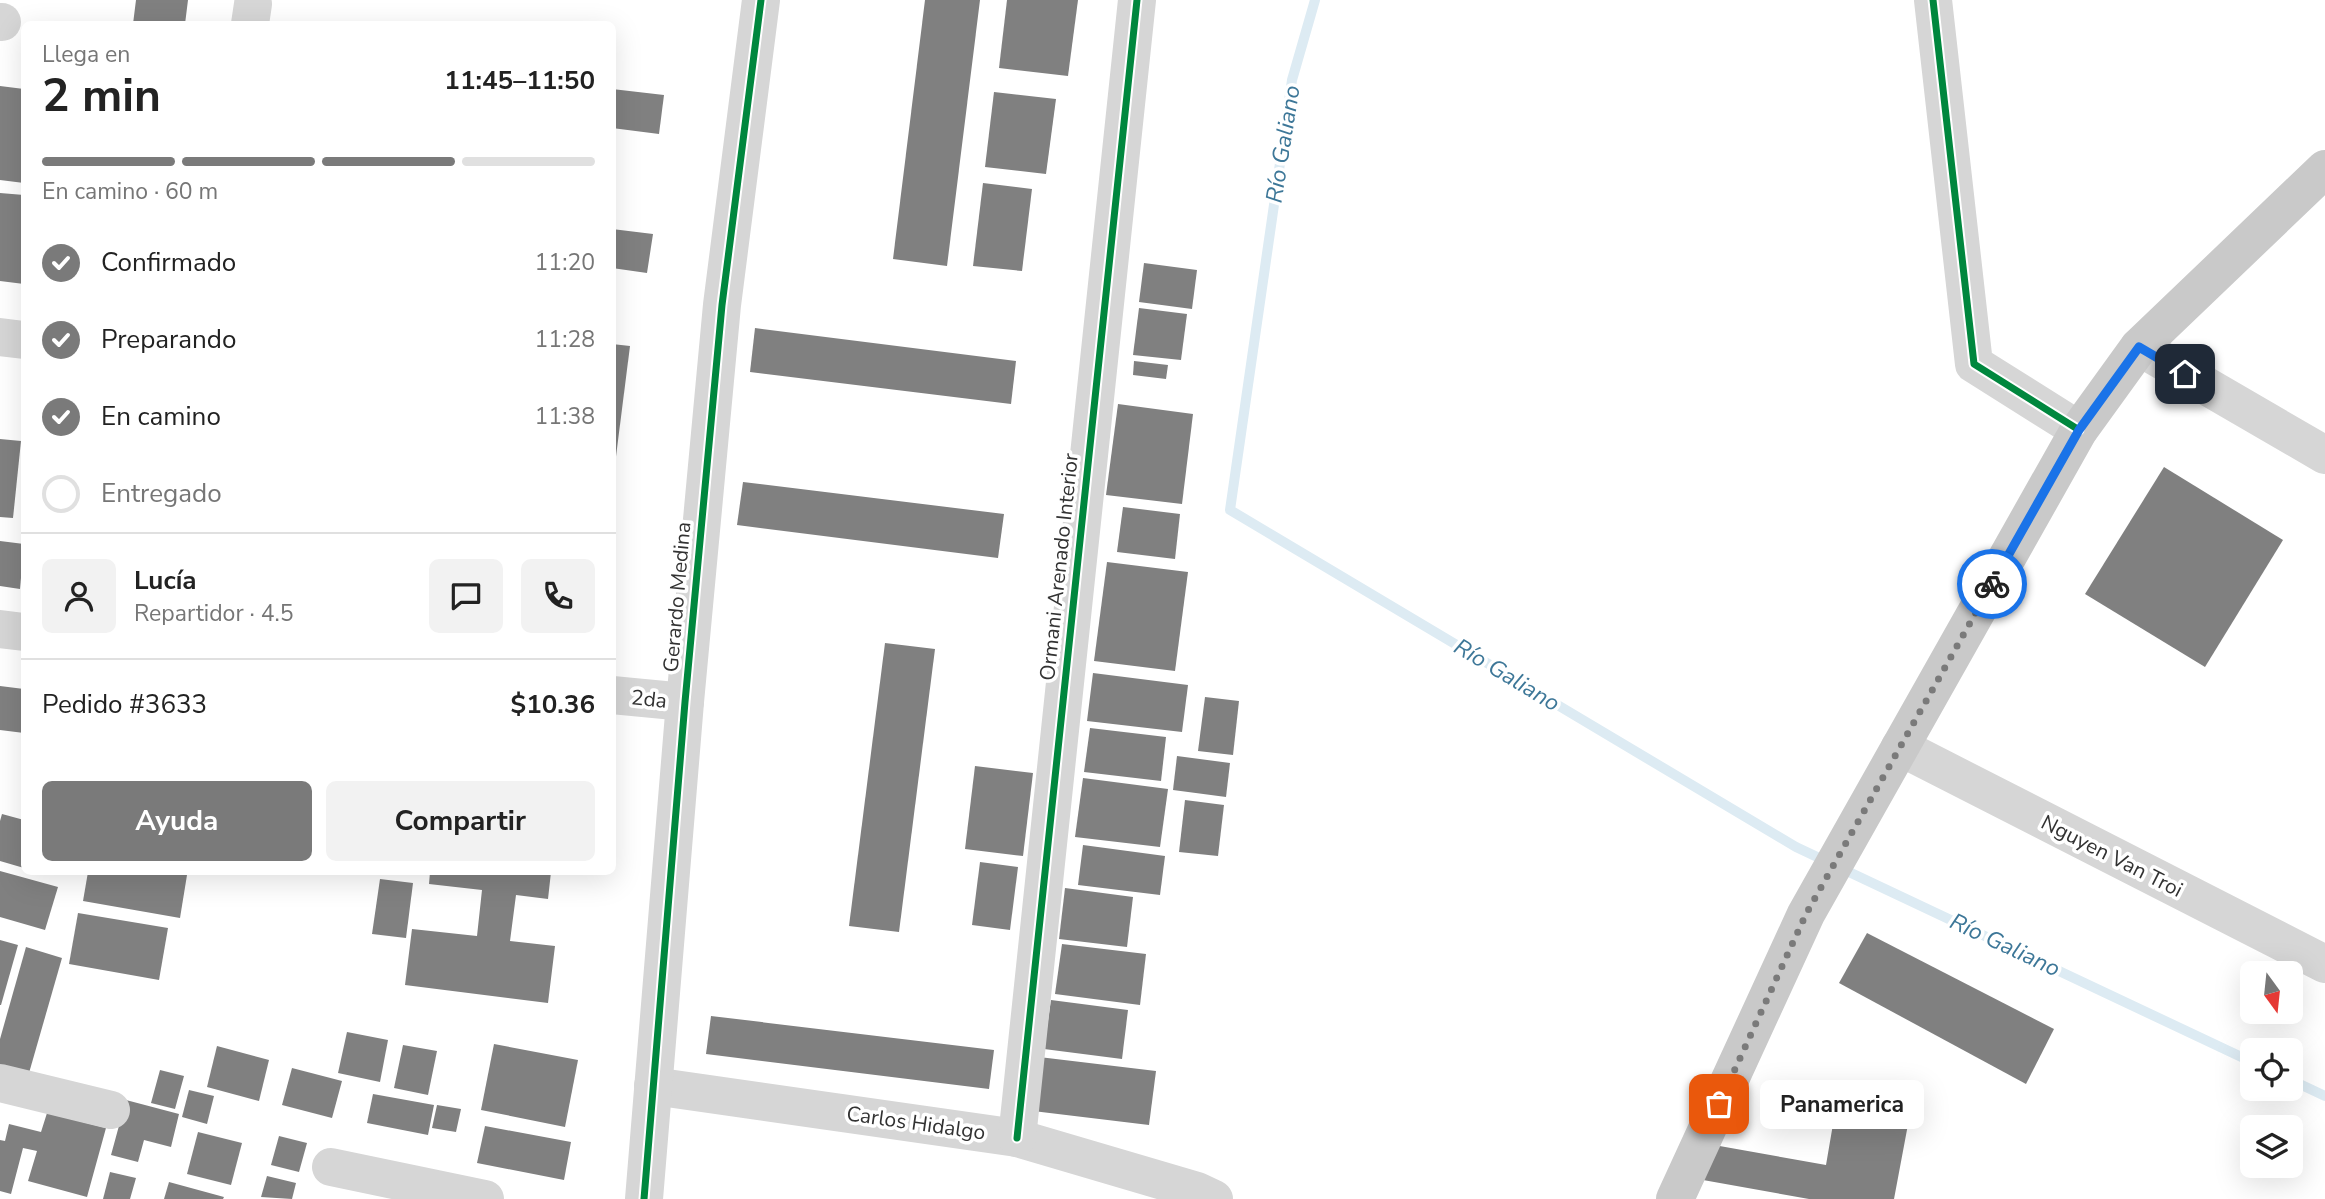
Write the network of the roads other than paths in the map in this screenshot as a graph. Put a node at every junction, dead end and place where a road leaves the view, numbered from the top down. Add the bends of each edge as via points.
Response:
1 (761, 0) edge
2 (1137, 0) edge
3 (1933, 0) edge
4 (2325, 169) edge
5 (0, 337) edge
6 (21, 340) edge
7 (2139, 347) junction
8 (2079, 430) junction
9 (2325, 455) edge
10 (0, 629) edge
11 (21, 632) edge
12 (616, 695) edge
13 (685, 702) junction
14 (1900, 747) junction
15 (2325, 964) edge
16 (0, 1083) edge
17 (653, 1086) junction
18 (111, 1110) dead end
19 (1017, 1138) junction
20 (331, 1167) dead end
21 (485, 1199) edge
22 (644, 1199) edge
23 (1214, 1199) edge
24 (1675, 1199) edge

1 - 13 street, Gerardo Medina via 722,305
2 - 19 street, Ormani Arenado Interior
3 - 8 street via 1973,364
4 - 7 main road
5 - 6 street
7 - 8 main road
7 - 9 street
8 - 14 main road
10 - 11 street
12 - 13 street, 2da
13 - 17 street, Gerardo Medina
14 - 15 street, Nguyen Van Troi
14 - 24 main road via 1806,914
16 - 18 street
17 - 19 street, Carlos Hidalgo
17 - 22 street, Gerardo Medina
19 - 23 street, Carlos Hidalgo
20 - 21 street

